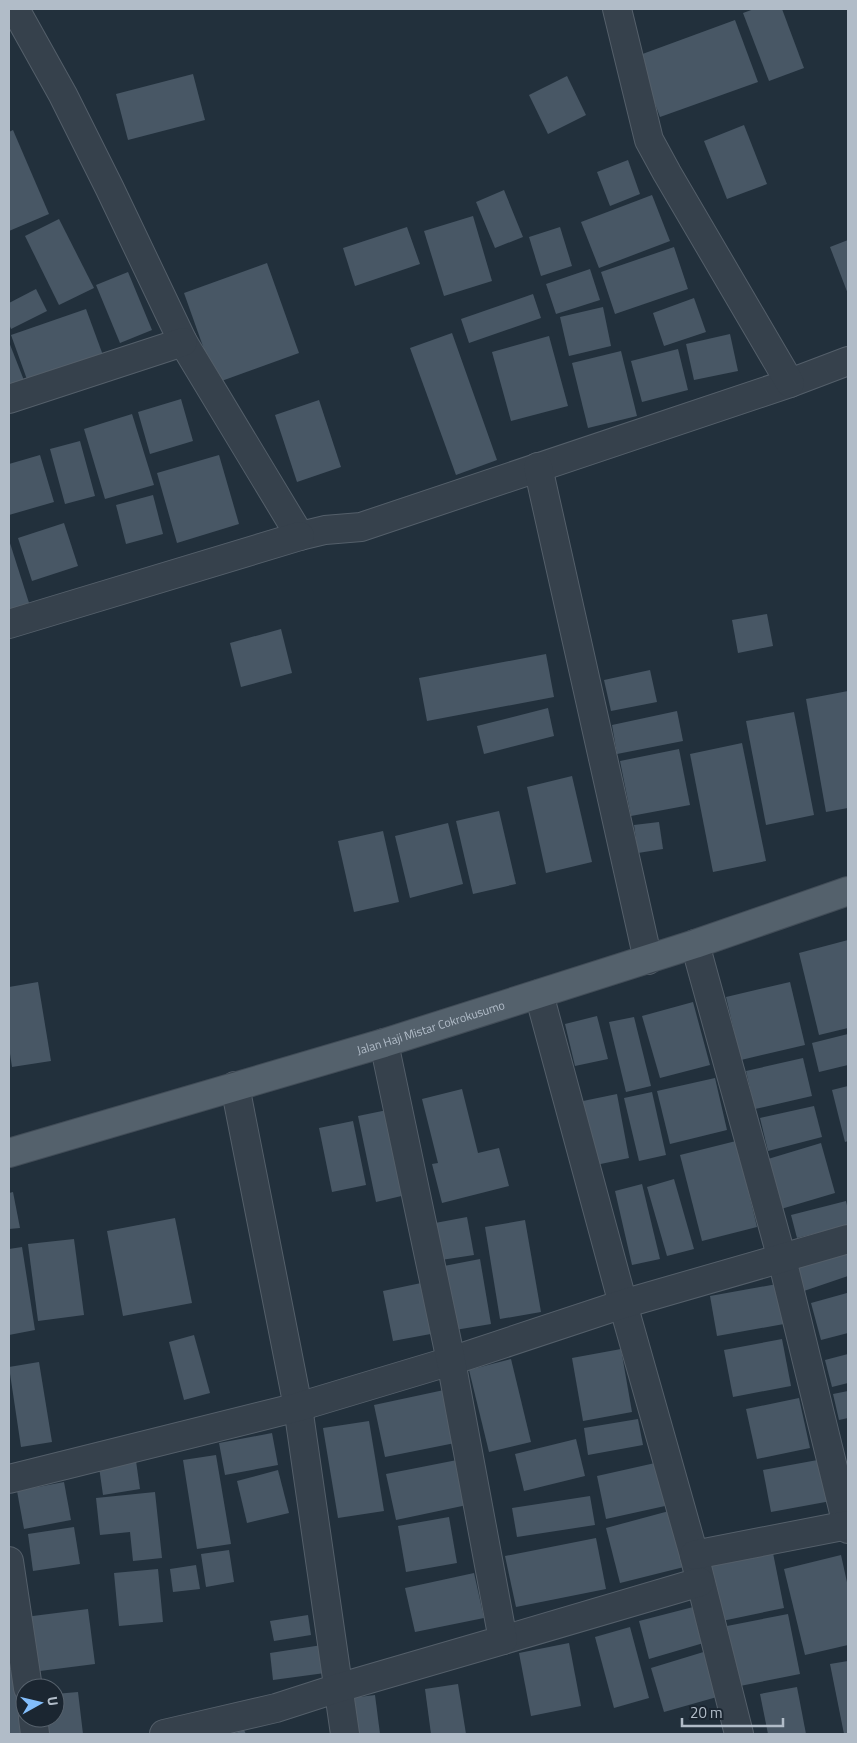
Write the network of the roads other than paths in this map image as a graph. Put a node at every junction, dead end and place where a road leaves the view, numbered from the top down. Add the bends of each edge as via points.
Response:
1 (15, 9) edge
2 (617, 9) edge
3 (183, 342) junction
4 (848, 362) edge
5 (790, 383) junction
6 (9, 399) edge
7 (538, 467) junction
8 (300, 536) junction
9 (9, 624) edge
10 (848, 892) edge
11 (695, 944) junction
12 (648, 960) junction
13 (539, 994) junction
14 (384, 1043) junction
15 (235, 1086) junction
16 (9, 1153) edge
17 (848, 1239) edge
18 (782, 1259) junction
19 (623, 1304) junction
20 (451, 1361) junction
21 (298, 1407) junction
22 (9, 1479) edge
23 (848, 1527) edge
24 (694, 1555) junction
25 (9, 1561) edge
26 (700, 1582) junction
27 (503, 1640) junction
28 (27, 1678) edge
29 (338, 1688) junction
30 (164, 1734) edge
31 (345, 1734) edge
32 (740, 1734) edge

1 - 3 street via 110,189
2 - 5 street via 649,140
3 - 6 street
3 - 8 street
4 - 5 street
5 - 7 street
7 - 8 street via 361,527
7 - 12 street
8 - 9 street
10 - 11 main road, Jalan Haji Mistar Cokrokusumo
11 - 12 main road, Jalan Haji Mistar Cokrokusumo
11 - 18 street
12 - 13 main road, Jalan Haji Mistar Cokrokusumo
13 - 14 main road, Jalan Haji Mistar Cokrokusumo
13 - 19 street
14 - 15 main road, Jalan Haji Mistar Cokrokusumo
14 - 20 street
15 - 16 main road, Jalan Haji Mistar Cokrokusumo
15 - 21 street
17 - 18 street
18 - 19 street
18 - 23 street
19 - 20 street
19 - 24 street
20 - 21 street
20 - 27 street
21 - 22 street
21 - 29 street
23 - 24 street
24 - 26 street
25 - 28 street
26 - 27 street
26 - 32 street
27 - 29 street
29 - 30 street via 276,1708
29 - 31 street

